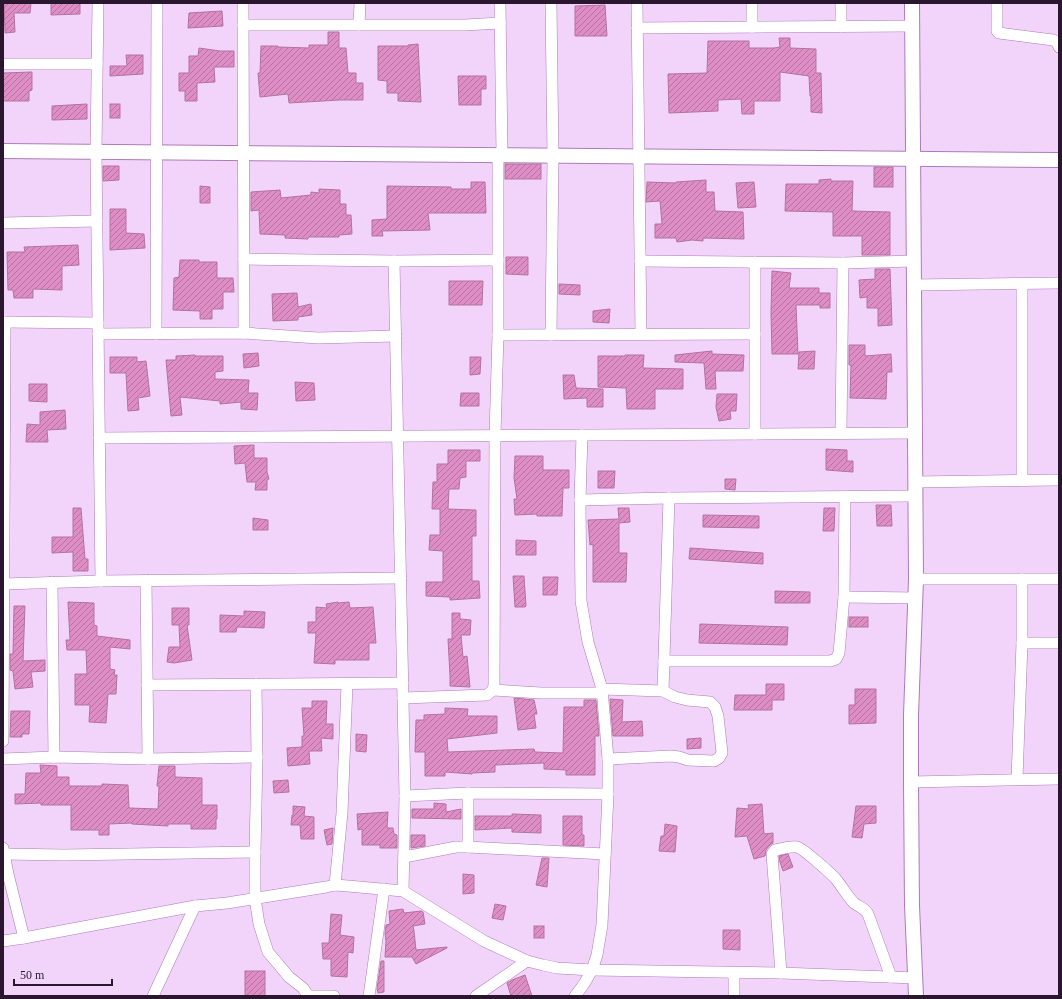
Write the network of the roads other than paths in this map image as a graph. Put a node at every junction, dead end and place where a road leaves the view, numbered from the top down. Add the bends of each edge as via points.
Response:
1 (98, 3) edge
2 (157, 3) edge
3 (243, 3) edge
4 (360, 3) edge
5 (500, 3) edge
6 (551, 3) edge
7 (637, 3) edge
8 (752, 3) edge
9 (841, 3) edge
10 (912, 3) edge
11 (997, 3) edge
12 (500, 23) junction
13 (243, 25) junction
14 (359, 25) junction
15 (912, 26) junction
16 (752, 27) junction
17 (841, 27) junction
18 (637, 28) junction
19 (1059, 47) edge
20 (3, 64) edge
21 (97, 64) junction
22 (3, 151) edge
23 (96, 152) junction
24 (157, 152) junction
25 (243, 153) junction
26 (500, 155) junction
27 (553, 156) junction
28 (639, 156) junction
29 (913, 158) junction
30 (1059, 160) edge
31 (97, 221) junction
32 (3, 222) edge
33 (244, 259) junction
34 (498, 260) junction
35 (394, 261) junction
36 (640, 261) junction
37 (914, 261) junction
38 (755, 262) junction
39 (843, 263) junction
40 (1059, 283) edge
41 (1022, 284) junction
42 (913, 285) junction
43 (4, 322) edge
44 (98, 322) junction
45 (98, 334) junction
46 (156, 334) junction
47 (244, 334) junction
48 (641, 334) junction
49 (755, 334) junction
50 (498, 335) junction
51 (551, 335) junction
52 (396, 336) junction
53 (841, 433) junction
54 (915, 433) junction
55 (755, 434) junction
56 (495, 435) junction
57 (582, 435) junction
58 (398, 436) junction
59 (99, 438) junction
60 (1059, 480) edge
61 (1022, 481) junction
62 (915, 482) junction
63 (915, 496) junction
64 (845, 497) junction
65 (669, 498) junction
66 (580, 500) junction
67 (401, 578) junction
68 (916, 579) junction
69 (1022, 579) junction
70 (1059, 579) edge
71 (146, 580) junction
72 (101, 581) junction
73 (52, 582) junction
74 (4, 584) edge
75 (844, 597) junction
76 (916, 598) junction
77 (1022, 643) junction
78 (1059, 643) edge
79 (664, 661) junction
80 (403, 683) junction
81 (256, 684) junction
82 (347, 684) junction
83 (3, 685) edge
84 (147, 686) junction
85 (493, 690) junction
86 (602, 691) junction
87 (663, 691) junction
88 (403, 698) junction
89 (3, 741) edge
90 (54, 757) junction
91 (257, 757) junction
92 (3, 758) edge
93 (148, 759) junction
94 (608, 759) junction
95 (1017, 779) junction
96 (1059, 779) edge
97 (911, 782) junction
98 (468, 793) junction
99 (608, 794) junction
100 (405, 796) junction
101 (468, 847) junction
102 (3, 850) edge
103 (255, 852) junction
104 (605, 854) junction
105 (404, 857) junction
106 (335, 885) junction
107 (384, 889) junction
108 (403, 891) junction
109 (255, 898) junction
110 (195, 906) junction
111 (24, 938) junction
112 (3, 941) edge
113 (527, 961) junction
114 (592, 970) junction
115 (734, 973) junction
116 (781, 973) junction
117 (891, 977) junction
118 (915, 978) junction
119 (153, 996) edge
120 (308, 996) edge
121 (334, 996) edge
122 (369, 996) edge
123 (476, 996) edge
124 (575, 996) edge
125 (734, 996) edge
126 (916, 996) edge

1 - 21 street
2 - 24 street
3 - 13 street
4 - 14 street
5 - 12 street
6 - 27 street
7 - 18 street
8 - 16 street
9 - 17 street
10 - 15 street
11 - 19 street via 999,34 1052,40 1057,42
12 - 14 street
12 - 26 street
13 - 14 street
13 - 25 street
15 - 17 street
15 - 29 street
16 - 17 street
16 - 18 street
18 - 28 street
20 - 21 street
21 - 23 street
22 - 23 street
23 - 24 street
23 - 31 street
24 - 25 street
24 - 46 street
25 - 26 street
25 - 33 street
26 - 27 street
26 - 34 street
27 - 28 street
27 - 51 street
28 - 29 street
28 - 36 street
29 - 30 street
29 - 37 street
31 - 32 street
31 - 44 street
33 - 35 street
33 - 47 street
34 - 35 street
34 - 50 street
35 - 52 street
36 - 38 street
36 - 48 street
37 - 39 street
37 - 42 street
38 - 39 street
38 - 49 street
39 - 53 street
40 - 41 street
41 - 42 street
41 - 61 street
42 - 54 street
43 - 44 street
43 - 74 street
44 - 45 street
45 - 46 street
45 - 59 street
46 - 47 street
47 - 52 street via 318,338
48 - 49 street
48 - 51 street
49 - 55 street
50 - 51 street
50 - 56 street
52 - 58 street
53 - 54 street
53 - 55 street
54 - 62 street
55 - 57 street
56 - 57 street
56 - 58 street
56 - 85 street
57 - 66 street
58 - 59 street
58 - 67 street
59 - 72 street
60 - 61 street
61 - 62 street
62 - 63 street
63 - 64 street
63 - 68 street
64 - 65 street
64 - 75 street
65 - 66 street
65 - 79 street
66 - 86 street via 581,601 588,642
67 - 71 street
67 - 80 street
68 - 69 street
68 - 76 street
69 - 70 street
69 - 77 street
71 - 72 street
71 - 84 street
72 - 73 street
73 - 74 street
73 - 90 street
74 - 83 street
75 - 76 street
75 - 79 street via 839,653 836,659
76 - 97 street
77 - 78 street
77 - 95 street
79 - 87 street
80 - 82 street
80 - 88 street
81 - 82 street
81 - 84 street
81 - 91 street
82 - 106 street via 342,819
83 - 89 street
84 - 93 street
85 - 86 street via 541,693
85 - 88 street via 487,695
86 - 87 street
86 - 94 street
87 - 94 street via 687,700 710,702 715,707 722,753 719,758 714,761 688,760 671,756
88 - 100 street
90 - 92 street
90 - 93 street
91 - 93 street
91 - 103 street
94 - 99 street
95 - 96 street
95 - 97 street
97 - 118 street
98 - 99 street
98 - 100 street
98 - 101 street
99 - 104 street
100 - 105 street
101 - 104 street
101 - 105 street
102 - 103 street via 64,855
102 - 111 street
103 - 109 street
104 - 114 street via 602,925
105 - 108 street
106 - 107 street
106 - 109 street
107 - 108 street
107 - 122 street
108 - 113 street via 484,941
109 - 110 street
109 - 120 street via 259,924 268,952
110 - 111 street
110 - 119 street
111 - 112 street
113 - 114 street via 557,968
113 - 123 street
114 - 115 street
114 - 124 street
115 - 116 street
115 - 125 street
116 - 117 street
116 - 117 street via 772,854 775,850 793,847 804,851 824,868 855,903 866,911
117 - 118 street
118 - 126 street
120 - 121 street

